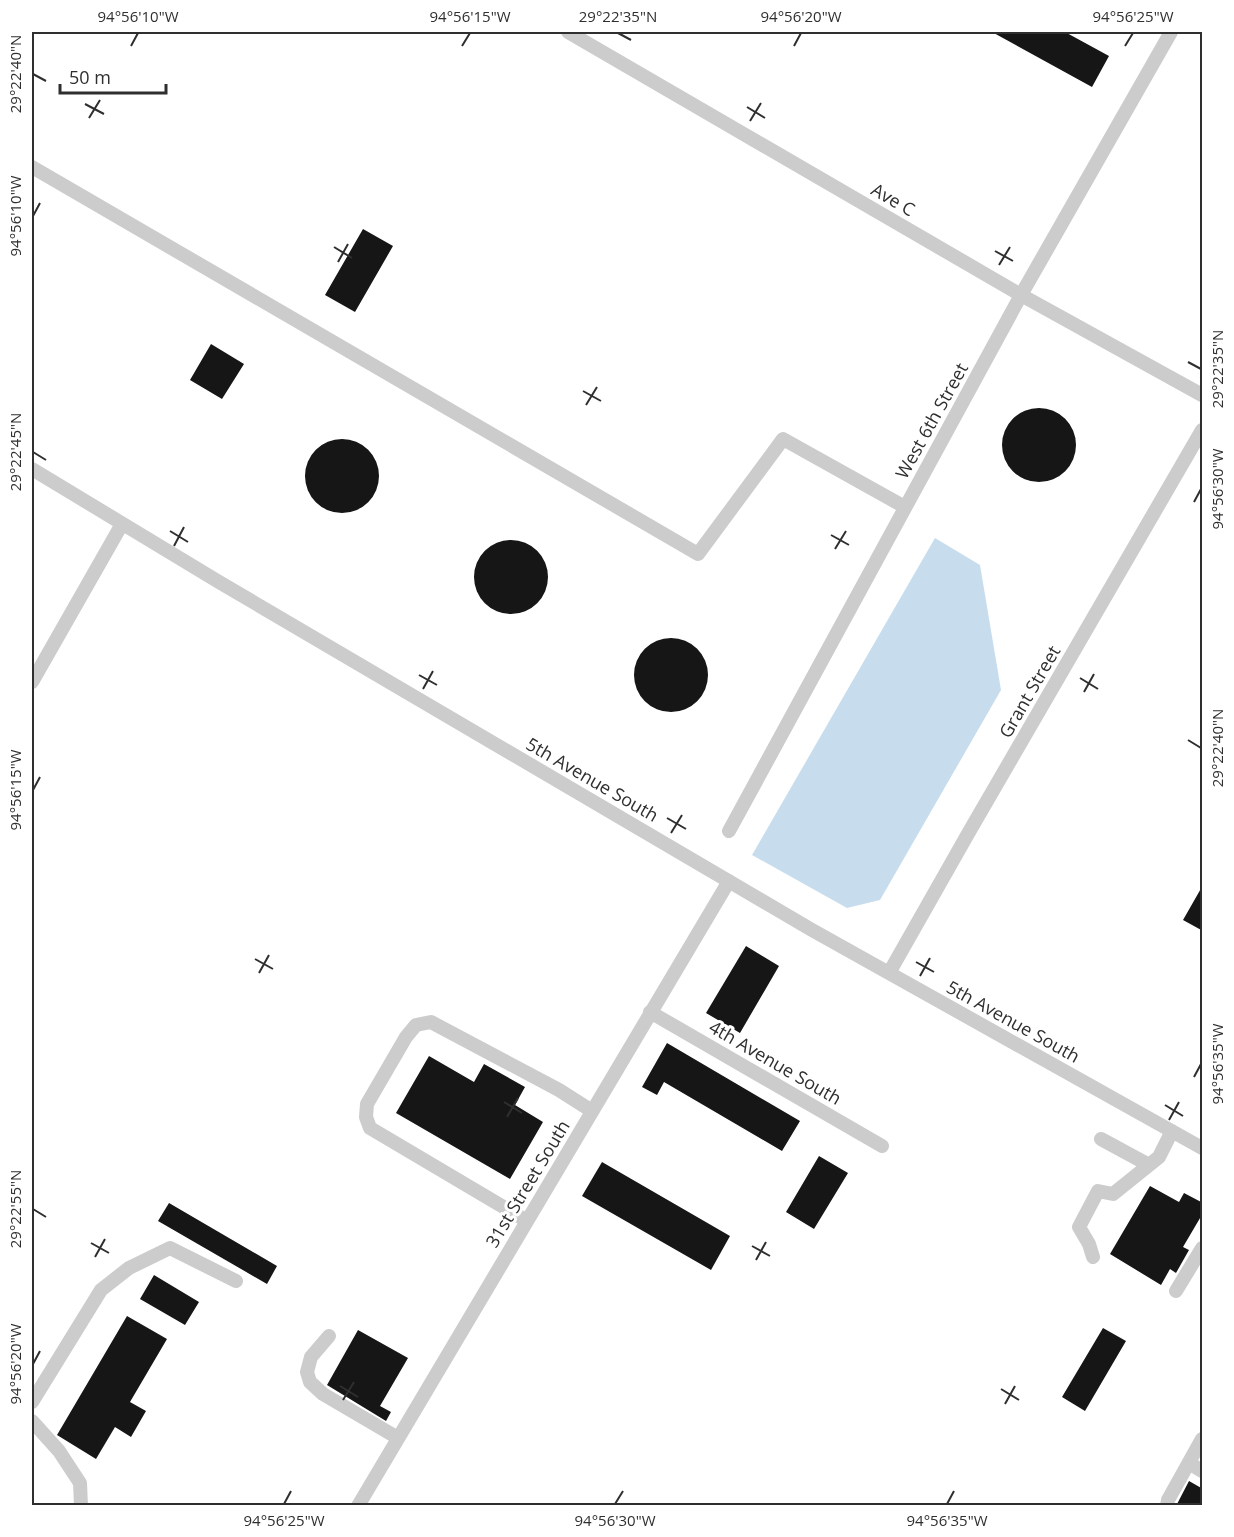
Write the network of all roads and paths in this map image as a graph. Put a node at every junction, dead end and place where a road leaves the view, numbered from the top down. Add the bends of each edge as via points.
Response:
1 (568, 32) edge
2 (1171, 32) edge
3 (32, 167) edge
4 (1021, 295) junction
5 (1203, 396) edge
6 (1203, 430) edge
7 (32, 470) edge
8 (905, 507) junction
9 (122, 524) junction
10 (32, 682) edge
11 (729, 831) dead end
12 (729, 881) junction
13 (889, 973) junction
14 (650, 1012) junction
15 (592, 1111) junction
16 (1172, 1131) junction
17 (1101, 1139) dead end
18 (882, 1146) dead end
19 (1203, 1148) edge
20 (1149, 1166) junction
21 (527, 1221) junction
22 (1203, 1248) edge
23 (1093, 1257) dead end
24 (236, 1281) dead end
25 (1176, 1291) dead end
26 (329, 1336) dead end
27 (32, 1402) edge
28 (32, 1421) edge
29 (398, 1438) junction
30 (1203, 1439) edge
31 (1189, 1463) junction
32 (1203, 1471) edge
33 (81, 1506) edge
34 (358, 1506) edge
35 (1167, 1506) edge

1 - 4 street, Ave C
2 - 4 street, West 6th Street
3 - 8 street via 698,554 783,439
4 - 5 street, Ave C
4 - 8 street, West 6th Street
6 - 13 street, Grant Street
7 - 9 street, 5th Avenue South
8 - 11 street, West 6th Street
9 - 10 street
9 - 12 street, 5th Avenue South
12 - 13 street, 5th Avenue South
12 - 14 street, 31st Street South
13 - 16 street, 5th Avenue South
14 - 15 street, 31st Street South
14 - 18 street, 4th Avenue South
15 - 21 street, 31st Street South
15 - 21 street via 431,1022 416,1025 400,1046 367,1104 370,1128
16 - 19 street, 5th Avenue South
16 - 20 street via 1159,1157
17 - 20 street
20 - 23 street via 1113,1194 1098,1191 1079,1227
21 - 29 street, 31st Street South
22 - 25 street
24 - 27 street via 170,1248 129,1268 100,1290
26 - 29 street via 311,1357 307,1372 310,1382 323,1394
28 - 33 street via 80,1483
29 - 34 street, 31st Street South
30 - 31 street
31 - 32 street
31 - 35 street

